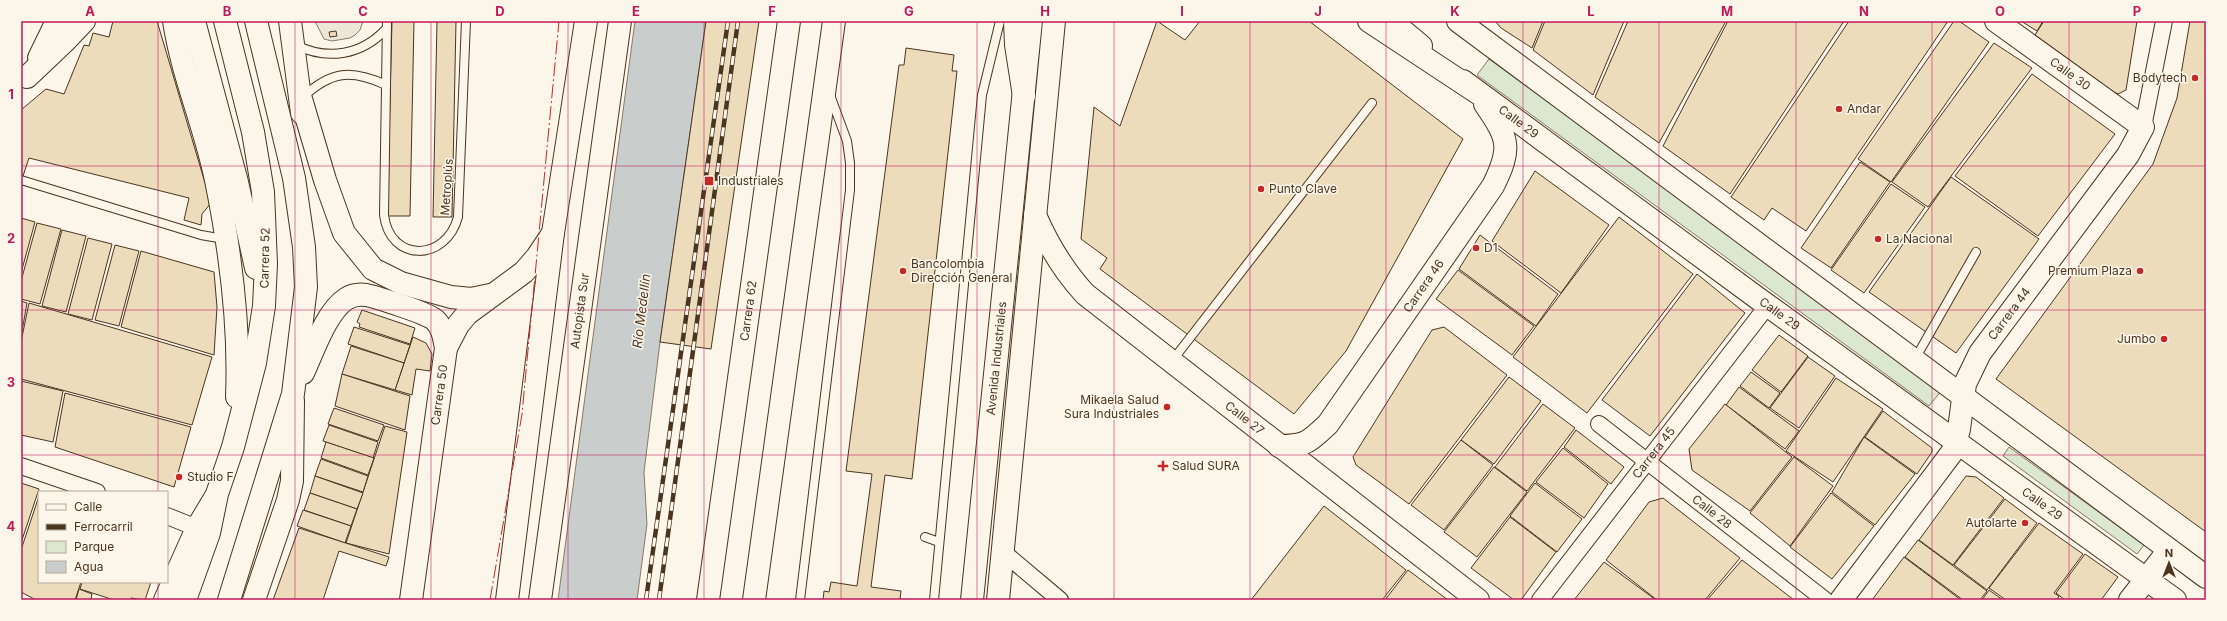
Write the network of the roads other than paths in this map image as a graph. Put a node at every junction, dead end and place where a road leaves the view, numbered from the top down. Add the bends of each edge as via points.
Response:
1 (57, 21) edge
2 (84, 21) edge
3 (174, 21) edge
4 (194, 21) edge
5 (225, 21) edge
6 (256, 21) edge
7 (290, 21) edge
8 (466, 21) edge
9 (586, 21) edge
10 (620, 21) edge
11 (789, 21) edge
12 (834, 21) edge
13 (1000, 21) edge
14 (1015, 21) edge
15 (1031, 21) edge
16 (1054, 21) edge
17 (1369, 21) edge
18 (1391, 21) edge
19 (1459, 21) edge
20 (1996, 21) edge
21 (2164, 21) edge
22 (387, 25) edge
23 (294, 44) junction
24 (195, 64) junction
25 (24, 80) edge
26 (826, 82) junction
27 (386, 85) junction
28 (1478, 93) junction
29 (1024, 96) junction
30 (301, 99) junction
31 (1372, 102) dead end
32 (2143, 127) junction
33 (21, 180) edge
34 (1035, 215) junction
35 (553, 233) junction
36 (225, 243) junction
37 (1976, 252) dead end
38 (306, 287) junction
39 (490, 295) junction
40 (1768, 305) junction
41 (264, 306) junction
42 (446, 348) junction
43 (1172, 361) junction
44 (1914, 361) junction
45 (293, 394) junction
46 (1962, 397) junction
47 (1599, 424) dead end
48 (1957, 442) junction
49 (1279, 446) junction
50 (233, 447) junction
51 (1648, 461) junction
52 (21, 466) edge
53 (94, 491) edge
54 (168, 516) edge
55 (203, 531) junction
56 (925, 537) dead end
57 (939, 542) junction
58 (2169, 550) junction
59 (1003, 552) junction
60 (2206, 577) edge
61 (2147, 580) junction
62 (165, 600) edge
63 (185, 600) edge
64 (229, 600) edge
65 (254, 600) edge
66 (411, 600) edge
67 (507, 600) edge
68 (540, 600) edge
69 (708, 600) edge
70 (754, 600) edge
71 (800, 600) edge
72 (934, 600) edge
73 (972, 600) edge
74 (998, 600) edge
75 (1060, 600) edge
76 (1478, 600) edge
77 (1540, 600) edge
78 (1825, 600) edge
79 (1842, 600) edge
80 (2130, 600) edge
81 (2175, 600) edge

1 - 25 main road via 42,54
2 - 25 main road
3 - 24 main road
4 - 24 main road
5 - 41 main road, Carrera 52 via 253,132 263,192 266,264
6 - 38 main road via 294,178 303,240
7 - 23 main road
8 - 27 lane, Metroplús via 458,217 455,228 448,238 428,250 402,246 385,228
9 - 35 main road
10 - 68 main road, Autopista Sur
11 - 69 main road, Carrera 62
12 - 26 main road
13 - 57 lane via 982,94
14 - 29 main road
15 - 29 main road, Avenida Industriales
16 - 34 main road, Avenida Industriales
17 - 28 main road
18 - 28 main road, Calle 29
19 - 44 main road
20 - 32 main road, Calle 30
21 - 32 street, Carrera 44
22 - 23 lane via 378,38 356,51 310,52
22 - 27 lane, Metroplús
23 - 30 main road
24 - 36 main road
24 - 41 main road via 237,182
26 - 70 main road
26 - 71 lane via 847,141 850,190
27 - 30 lane via 350,74 337,75 325,80
28 - 40 main road, Calle 29
28 - 49 main road, Carrera 46 via 1498,124 1506,149 1504,164 1493,186 1328,424 1311,440 1298,446
29 - 73 main road, Avenida Industriales
30 - 38 main road via 308,180
30 - 39 main road via 344,233 373,269 401,283 451,297 471,299
31 - 43 lane
32 - 46 main road, Carrera 44 via 2128,155 1980,353 1965,384
33 - 36 lane via 201,235 224,238
34 - 43 main road, Calle 27 via 1046,239 1070,278 1085,294
34 - 59 main road, Avenida Industriales
35 - 39 main road, Carrera 50 via 524,272
35 - 67 main road
36 - 50 main road via 239,358
37 - 44 lane
38 - 45 main road
39 - 42 main road, Carrera 50 via 458,324
40 - 48 main road, Calle 29
40 - 51 street, Carrera 45
41 - 50 main road, Carrera 52 via 255,363
42 - 45 main road via 444,334 434,319 376,297 357,295 346,298 329,318
42 - 66 main road, Carrera 50
43 - 49 main road, Calle 27
44 - 46 main road
45 - 64 main road
45 - 65 main road via 292,481
46 - 48 main road, Carrera 44
46 - 58 main road
47 - 51 street, Calle 28
48 - 61 main road, Calle 29
48 - 79 main road, Carrera 44 via 1947,461
49 - 76 main road, Calle 27
50 - 55 main road, Carrera 52
51 - 77 street, Carrera 45
51 - 78 street, Calle 28
52 - 53 street
54 - 55 street
55 - 62 main road, Carrera 52
55 - 63 main road, Carrera 52
56 - 57 lane
57 - 72 lane
58 - 60 main road
58 - 61 main road
59 - 74 main road, Avenida Industriales
59 - 75 street
61 - 80 main road
61 - 81 main road, Calle 29

